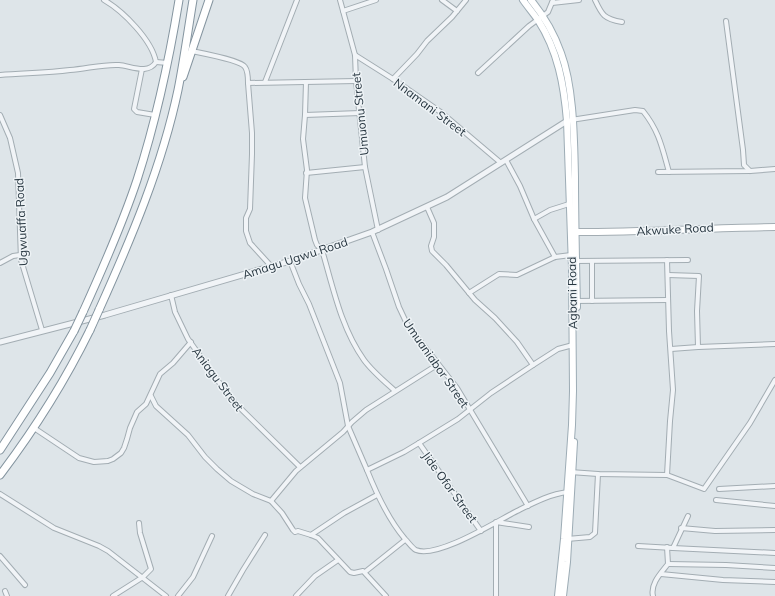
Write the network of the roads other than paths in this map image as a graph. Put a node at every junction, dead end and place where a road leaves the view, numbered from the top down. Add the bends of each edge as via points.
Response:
1 (104, 0) edge
2 (179, 0) edge
3 (193, 0) edge
4 (209, 0) edge
5 (297, 0) edge
6 (340, 0) edge
7 (376, 0) edge
8 (442, 0) edge
9 (466, 0) edge
10 (523, 0) edge
11 (531, 0) edge
12 (579, 0) edge
13 (595, 0) edge
14 (553, 2) edge
15 (457, 11) junction
16 (344, 12) junction
17 (540, 18) junction
18 (726, 21) dead end
19 (622, 22) dead end
20 (192, 51) junction
21 (355, 55) junction
22 (156, 62) junction
23 (168, 63) junction
24 (142, 69) junction
25 (478, 73) dead end
26 (0, 75) edge
27 (393, 79) junction
28 (356, 81) junction
29 (265, 82) junction
30 (306, 82) junction
31 (248, 83) junction
32 (178, 90) junction
33 (360, 113) junction
34 (0, 114) edge
35 (156, 115) junction
36 (305, 115) junction
37 (570, 121) junction
38 (503, 162) junction
39 (365, 166) junction
40 (775, 169) edge
41 (750, 171) junction
42 (658, 172) dead end
43 (669, 172) junction
44 (306, 173) junction
45 (569, 204) junction
46 (427, 207) junction
47 (534, 219) junction
48 (775, 227) edge
49 (378, 230) junction
50 (573, 231) junction
51 (372, 232) junction
52 (322, 250) junction
53 (20, 255) junction
54 (571, 255) junction
55 (555, 257) junction
56 (667, 260) junction
57 (688, 260) dead end
58 (290, 261) junction
59 (576, 261) junction
60 (592, 261) junction
61 (0, 262) edge
62 (271, 266) junction
63 (668, 275) junction
64 (469, 293) junction
65 (171, 296) junction
66 (668, 300) junction
67 (574, 301) junction
68 (592, 301) junction
69 (42, 330) junction
70 (0, 342) edge
71 (191, 342) junction
72 (775, 344) edge
73 (573, 345) junction
74 (698, 347) junction
75 (671, 349) junction
76 (533, 364) junction
77 (437, 365) junction
78 (775, 380) edge
79 (394, 390) junction
80 (151, 396) junction
81 (145, 405) junction
82 (156, 406) junction
83 (470, 410) junction
84 (348, 426) junction
85 (34, 428) junction
86 (419, 443) junction
87 (0, 450) edge
88 (300, 467) junction
89 (367, 470) junction
90 (571, 472) junction
91 (598, 474) junction
92 (0, 475) edge
93 (667, 475) junction
94 (775, 486) edge
95 (719, 489) dead end
96 (569, 491) junction
97 (0, 494) edge
98 (377, 495) junction
99 (716, 500) dead end
100 (271, 501) junction
101 (528, 506) junction
102 (775, 506) edge
103 (688, 516) dead end
104 (496, 522) junction
105 (139, 523) dead end
106 (529, 527) dead end
107 (681, 528) junction
108 (775, 530) edge
109 (481, 531) junction
110 (265, 535) dead end
111 (311, 535) junction
112 (212, 536) dead end
113 (567, 539) junction
114 (405, 540) junction
115 (638, 546) dead end
116 (667, 547) junction
117 (673, 548) junction
118 (775, 553) edge
119 (0, 556) edge
120 (338, 560) junction
121 (668, 564) junction
122 (775, 568) edge
123 (365, 572) junction
124 (661, 574) junction
125 (143, 577) junction
126 (775, 582) edge
127 (25, 585) dead end
128 (4, 591) dead end
129 (7, 596) edge
130 (114, 596) edge
131 (166, 596) edge
132 (178, 596) edge
133 (228, 596) edge
134 (296, 596) edge
135 (386, 596) edge
136 (496, 596) edge
137 (558, 596) edge
138 (563, 596) edge
139 (653, 596) edge

1 - 22 street via 124,14 153,52
2 - 23 highway
3 - 32 highway
4 - 20 highway
5 - 29 street
6 - 16 street, Umuonu Street
7 - 16 street
8 - 15 street
9 - 15 street
10 - 17 main road, Agbani Road
11 - 17 main road, Agbani Road
12 - 14 street
13 - 19 street via 605,17
14 - 17 street via 549,11
15 - 27 street
16 - 21 street, Umuonu Street
17 - 25 street
17 - 37 main road, Agbani Road via 551,29 564,63 568,78
18 - 41 street via 744,165
20 - 31 street via 241,64 246,68
20 - 32 highway
21 - 27 street, Nnamani Street
21 - 28 street, Umuonu Street
22 - 23 street
22 - 24 street via 152,67
23 - 35 highway
24 - 26 street via 111,65 67,71
24 - 35 street via 134,109 136,112
27 - 38 street, Nnamani Street via 442,113
28 - 30 street
28 - 33 street, Umuonu Street
29 - 30 street
29 - 31 street
30 - 36 street
31 - 62 street via 252,154 250,209 246,218 246,231 250,243
32 - 85 highway, bridge via 143,209 125,253 68,373
33 - 36 street
33 - 39 street, Umuonu Street
34 - 53 street, Ugwuaffa Road via 10,138 18,173
35 - 87 highway, bridge via 123,218 84,312 50,373
36 - 44 street via 303,139
37 - 38 street, Amagu Ugwu Road
37 - 43 street via 642,111 652,122 659,136
37 - 45 main road, Agbani Road
37 - 50 main road, Agbani Road
38 - 46 street, Amagu Ugwu Road
38 - 47 street via 520,186
39 - 44 street
39 - 49 street, Umuonu Street
40 - 41 street
41 - 43 street
42 - 43 street
44 - 52 street via 308,213 317,245
45 - 47 street via 554,208
45 - 50 main road, Agbani Road
46 - 49 street, Amagu Ugwu Road
46 - 64 street via 434,228 432,251
47 - 55 street
48 - 50 main road, Akwuke Road via 630,232
49 - 51 street, Amagu Ugwu Road
50 - 54 main road, Agbani Road
50 - 59 main road, Agbani Road
51 - 52 street, Amagu Ugwu Road
51 - 77 street, Umuaniabor Street via 402,316
52 - 58 street, Amagu Ugwu Road
52 - 79 street via 349,334 365,361
53 - 61 street
53 - 69 street, Ugwuaffa Road
54 - 55 street
54 - 67 main road, Agbani Road
55 - 64 street via 517,275 499,274
56 - 57 street
56 - 60 street
56 - 63 street
58 - 62 street, Amagu Ugwu Road
58 - 84 street via 340,384
59 - 60 street
59 - 67 main road, Agbani Road
60 - 68 street
62 - 65 street, Amagu Ugwu Road
63 - 66 street
63 - 74 street via 699,276
64 - 76 street via 517,342
65 - 69 street, Amagu Ugwu Road
65 - 71 street, Aniagu Street via 180,324
66 - 68 street
66 - 75 street
67 - 68 street
67 - 73 main road, Agbani Road
67 - 90 main road, Agbani Road via 577,384
69 - 70 street, Amagu Ugwu Road
71 - 80 street via 160,374
71 - 88 street, Aniagu Street via 231,399
72 - 74 street
73 - 76 street, Jide Ofor Street via 558,349
73 - 90 main road, Agbani Road
74 - 75 street
75 - 93 street via 673,390
76 - 83 street, Jide Ofor Street
77 - 79 street
77 - 83 street, Umuaniabor Street via 457,388
78 - 93 street via 750,423 706,487 701,489
79 - 84 street
80 - 81 street
80 - 82 street
81 - 82 street
81 - 85 street via 137,412 121,453 108,461 94,462 79,458
82 - 100 street via 188,435 205,457 222,473 253,494
83 - 86 street, Jide Ofor Street
83 - 101 street, Umuaniabor Street
84 - 88 street
84 - 89 street
85 - 92 highway
86 - 89 street
86 - 109 street, Jide Ofor Street
88 - 100 street
89 - 98 street
90 - 91 street
90 - 96 main road, Agbani Road
91 - 93 street
91 - 113 street via 595,533 590,537
94 - 95 street
96 - 101 street
96 - 113 main road, Agbani Road
97 - 125 street via 54,528 108,551
98 - 111 street
98 - 114 street via 390,520
99 - 102 street
100 - 111 street via 295,532
101 - 104 street
103 - 107 street
104 - 106 street
104 - 109 street
104 - 136 street
105 - 125 street via 151,569
107 - 108 street via 715,531
107 - 117 street
109 - 114 street via 452,545 430,550 418,551
110 - 133 street
111 - 120 street via 318,538
112 - 132 street via 193,578
113 - 137 main road, Agbani Road
113 - 138 main road, Agbani Road
114 - 123 street
115 - 116 street
116 - 117 street
116 - 121 street
117 - 118 street
119 - 127 street
120 - 123 street via 350,572
120 - 134 street via 315,576
121 - 122 street
121 - 124 street
123 - 135 street
124 - 126 street
124 - 139 street via 654,584
125 - 130 street
125 - 131 street
128 - 129 street

